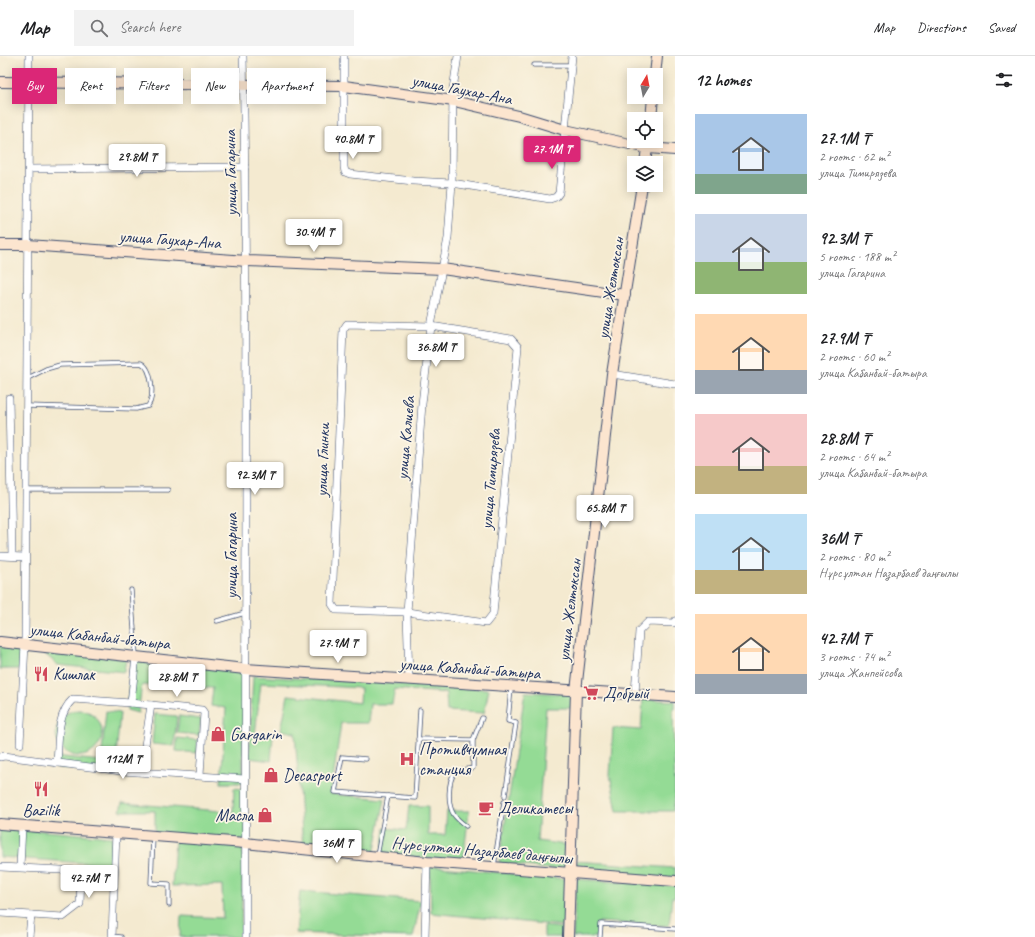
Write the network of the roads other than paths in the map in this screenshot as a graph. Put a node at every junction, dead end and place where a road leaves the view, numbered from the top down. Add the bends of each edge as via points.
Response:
1 (29, 56) edge
2 (243, 56) edge
3 (344, 56) edge
4 (458, 56) edge
5 (572, 56) edge
6 (657, 56) edge
7 (534, 65) dead end
8 (571, 65) junction
9 (29, 68) edge
10 (656, 68) edge
11 (0, 82) edge
12 (12, 82) edge
13 (57, 82) edge
14 (244, 84) junction
15 (344, 86) junction
16 (454, 101) junction
17 (30, 104) edge
18 (565, 130) junction
19 (627, 140) edge
20 (663, 147) edge
21 (675, 150) edge
22 (245, 167) junction
23 (29, 169) junction
24 (452, 183) junction
25 (641, 192) edge
26 (0, 245) edge
27 (28, 245) junction
28 (247, 261) junction
29 (442, 269) junction
30 (625, 295) junction
31 (431, 326) junction
32 (612, 374) junction
33 (27, 379) junction
34 (675, 384) edge
35 (9, 398) dead end
36 (26, 406) junction
37 (25, 490) junction
38 (168, 490) dead end
39 (0, 556) edge
40 (12, 556) junction
41 (25, 557) junction
42 (131, 590) dead end
43 (406, 612) junction
44 (245, 613) junction
45 (217, 621) dead end
46 (675, 621) edge
47 (0, 642) edge
48 (25, 644) junction
49 (136, 656) junction
50 (245, 669) junction
51 (409, 680) junction
52 (511, 687) junction
53 (576, 691) junction
54 (635, 694) junction
55 (675, 697) edge
56 (131, 703) junction
57 (151, 705) junction
58 (420, 710) dead end
59 (482, 718) dead end
60 (418, 739) junction
61 (473, 740) junction
62 (20, 744) dead end
63 (0, 757) edge
64 (366, 759) dead end
65 (57, 763) junction
66 (141, 772) junction
67 (200, 775) junction
68 (245, 779) junction
69 (388, 796) junction
70 (505, 796) dead end
71 (504, 802) dead end
72 (0, 824) edge
73 (22, 826) junction
74 (466, 826) dead end
75 (116, 833) junction
76 (153, 836) junction
77 (246, 843) junction
78 (376, 857) junction
79 (427, 862) junction
80 (0, 867) edge
81 (20, 867) junction
82 (494, 867) junction
83 (570, 874) junction
84 (675, 881) edge
85 (169, 905) dead end
86 (0, 913) edge
87 (31, 915) junction
88 (675, 929) edge
89 (112, 936) edge
90 (29, 937) edge
91 (121, 937) edge
92 (246, 937) edge
93 (425, 937) edge
94 (568, 937) edge
95 (600, 937) edge

1 - 9 street
2 - 14 street, улица Гагарина
3 - 15 street
4 - 16 street, улица Калиева via 453,89
5 - 8 street
6 - 10 street
7 - 8 lane
8 - 18 street
11 - 12 street, улица Гаухар-Ана
13 - 14 street, улица Гаухар-Ана
14 - 15 street, улица Гаухар-Ана
14 - 22 street, улица Гагарина
15 - 16 street, улица Гаухар-Ана
15 - 24 street via 345,172
16 - 18 street, улица Гаухар-Ана
16 - 24 street, улица Калиева
17 - 23 street
18 - 19 street, улица Гаухар-Ана
18 - 24 street via 559,193 556,198
20 - 21 street, улица Гаухар-Ана
22 - 23 street
22 - 28 street, улица Гагарина
23 - 27 street
24 - 29 street, улица Калиева via 448,238
25 - 30 street, улица Желтоксан
26 - 27 street, улица Гаухар-Ана
27 - 28 street, улица Гаухар-Ана
27 - 33 street
28 - 29 street, улица Гаухар-Ана
28 - 44 street, улица Гагарина
29 - 30 street, улица Гаухар-Ана
29 - 31 street, улица Калиева
30 - 32 street, улица Желтоксан
31 - 43 street, улица Калиева via 422,404
31 - 43 street, улица Глинки via 347,324 343,330 332,604 336,610
31 - 43 street, улица Тимирязева via 511,339 518,347 493,614 486,623
32 - 34 street
32 - 53 street, улица Желтоксан
33 - 36 street
33 - 36 lane via 60,365 141,363 149,371 151,392 148,406 136,409
35 - 40 street
36 - 37 street
37 - 38 lane
37 - 41 street
39 - 40 street
40 - 41 street
41 - 48 street
42 - 49 lane
43 - 51 street, улица Калиева
44 - 45 lane
44 - 50 street, улица Гагарина
46 - 54 street via 648,622 639,631
47 - 48 street, улица Кабанбай-батыра
48 - 49 street, улица Кабанбай-батыра
48 - 62 street
49 - 50 street, улица Кабанбай-батыра
49 - 56 street
50 - 51 street, улица Кабанбай-батыра
50 - 68 street, улица Гагарина
51 - 52 street, улица Кабанбай-батыра
52 - 53 street, улица Кабанбай-батыра
52 - 70 lane via 508,721 516,723
53 - 54 street, улица Кабанбай-батыра
53 - 83 street, улица Желтоксан
54 - 55 street, улица Кабанбай-батыра
56 - 57 street
56 - 65 street via 73,699 62,715
57 - 66 street
57 - 67 street via 202,710 204,713
58 - 60 lane
59 - 61 lane
60 - 61 lane
60 - 69 lane via 415,798
61 - 74 lane via 473,768 455,772 450,778 449,792 454,814
63 - 65 street
64 - 69 lane via 342,757 335,792
65 - 66 street
66 - 67 street
67 - 68 street
68 - 77 street, улица Гагарина
69 - 78 lane
71 - 82 lane
72 - 73 street, Нұрсұлтан Назарбаев даңғылы
73 - 75 street, Нұрсұлтан Назарбаев даңғылы
73 - 81 street
75 - 76 street, Нұрсұлтан Назарбаев даңғылы
75 - 89 street
76 - 77 street, Нұрсұлтан Назарбаев даңғылы
76 - 85 lane via 151,883 169,884
77 - 78 street, Нұрсұлтан Назарбаев даңғылы
77 - 92 street, улица Гагарина
78 - 79 street, Нұрсұлтан Назарбаев даңғылы
79 - 82 street, Нұрсұлтан Назарбаев даңғылы
79 - 93 street
80 - 81 street
81 - 87 street via 81,870 80,904 63,917
82 - 83 street, Нұрсұлтан Назарбаев даңғылы
83 - 84 street, Нұрсұлтан Назарбаев даңғылы
83 - 94 street, улица Желтоксан
86 - 87 street
87 - 90 street
88 - 95 lane via 601,924
89 - 91 lane

